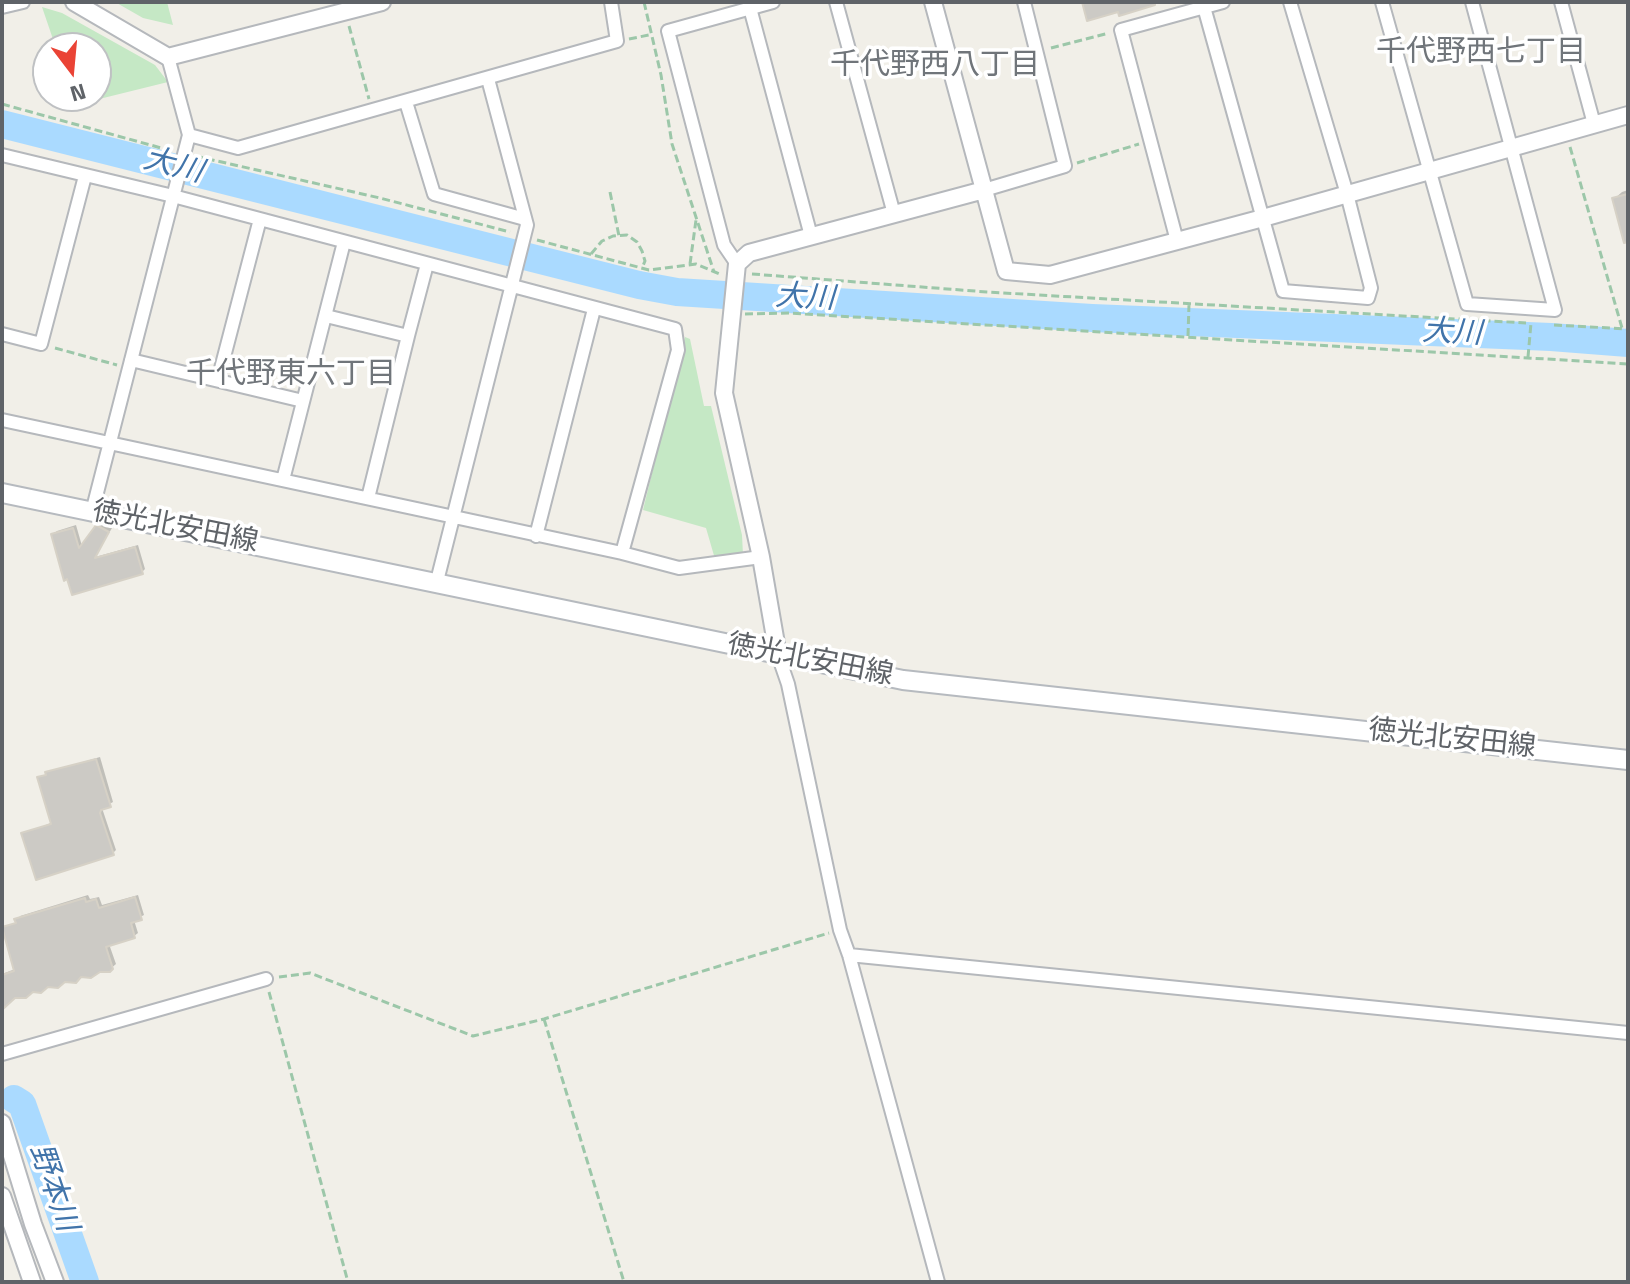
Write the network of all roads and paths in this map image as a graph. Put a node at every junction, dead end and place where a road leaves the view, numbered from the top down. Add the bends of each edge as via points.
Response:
1 (23, 2) edge
2 (74, 2) edge
3 (382, 2) edge
4 (611, 2) edge
5 (644, 2) edge
6 (773, 2) edge
7 (836, 2) edge
8 (933, 2) edge
9 (1024, 2) edge
10 (1223, 2) edge
11 (1290, 2) edge
12 (1382, 2) edge
13 (1472, 2) edge
14 (1561, 2) edge
15 (2, 7) edge
16 (344, 7) edge
17 (1204, 7) junction
18 (750, 8) junction
19 (1121, 30) junction
20 (650, 35) junction
21 (617, 41) junction
22 (1037, 52) junction
23 (168, 57) junction
24 (488, 79) junction
25 (406, 102) junction
26 (2, 104) edge
27 (373, 111) junction
28 (1628, 115) edge
29 (1594, 124) junction
30 (1566, 132) junction
31 (189, 135) junction
32 (1150, 141) junction
33 (1511, 147) junction
34 (184, 154) junction
35 (2, 156) edge
36 (1065, 166) junction
37 (1429, 170) junction
38 (85, 176) junction
39 (984, 190) junction
40 (610, 192) dead end
41 (1347, 194) junction
42 (173, 196) junction
43 (894, 214) junction
44 (697, 218) junction
45 (1263, 218) junction
46 (260, 219) junction
47 (525, 219) junction
48 (619, 236) junction
49 (811, 236) junction
50 (523, 239) junction
51 (1177, 241) junction
52 (344, 242) junction
53 (591, 254) junction
54 (427, 264) junction
55 (690, 264) junction
56 (642, 268) junction
57 (714, 272) junction
58 (736, 273) junction
59 (511, 282) junction
60 (1189, 304) junction
61 (594, 309) junction
62 (732, 310) junction
63 (326, 316) junction
64 (1545, 324) dead end
65 (1622, 328) junction
66 (1628, 329) edge
67 (2, 334) edge
68 (408, 336) junction
69 (1188, 336) junction
70 (41, 344) junction
71 (1528, 356) junction
72 (130, 364) junction
73 (1628, 364) edge
74 (218, 380) junction
75 (303, 401) junction
76 (2, 420) edge
77 (110, 442) junction
78 (283, 480) junction
79 (2, 493) edge
80 (368, 498) junction
81 (92, 512) junction
82 (452, 517) junction
83 (536, 536) junction
84 (622, 553) junction
85 (761, 557) junction
86 (437, 581) junction
87 (778, 655) junction
88 (1628, 760) edge
89 (840, 930) junction
90 (849, 955) junction
91 (266, 979) junction
92 (544, 1019) junction
93 (1628, 1033) edge
94 (2, 1054) edge
95 (2, 1123) edge
96 (6, 1153) edge
97 (2, 1196) edge
98 (32, 1282) edge
99 (55, 1282) edge
100 (348, 1282) edge
101 (624, 1282) edge
102 (938, 1282) edge

1 - 15 street
2 - 23 street
3 - 16 street
4 - 21 street
5 - 20 path
6 - 18 street
7 - 43 street
8 - 39 street
9 - 22 street
10 - 17 street
11 - 41 street
12 - 37 street
13 - 33 street
14 - 29 street
16 - 23 street
16 - 27 path
17 - 19 street
17 - 45 street
18 - 49 street
18 - 58 street via 668,31
19 - 22 path
19 - 32 street
20 - 21 path
20 - 44 path via 672,144
21 - 24 street
22 - 36 street
23 - 31 street
24 - 25 street
24 - 47 street
25 - 27 street
25 - 47 street via 434,194
26 - 34 path
27 - 31 street via 238,148
28 - 29 street
29 - 30 street
30 - 33 street
30 - 65 path
31 - 34 street
32 - 36 path
32 - 51 street
33 - 37 street
33 - 37 street via 1555,310 1467,304
34 - 42 street
34 - 50 path via 380,198
35 - 38 street
36 - 39 street
37 - 41 street
38 - 42 street
38 - 70 street
39 - 43 street
39 - 51 street via 1006,271 1050,275
40 - 48 path
41 - 45 street
41 - 45 street via 1371,288 1368,298 1283,291
42 - 46 street
42 - 72 street
43 - 49 street
44 - 55 path
44 - 57 path
45 - 51 street
46 - 52 street
46 - 74 street
47 - 50 street
48 - 53 path via 602,241
48 - 56 path via 637,242 645,261
49 - 58 street via 749,253
50 - 53 path
50 - 59 street
52 - 54 street
52 - 63 street
53 - 56 path
54 - 59 street
54 - 68 street
55 - 56 path
55 - 57 path
57 - 58 path
58 - 60 path
58 - 62 street
59 - 61 street
59 - 82 street
60 - 69 path
60 - 71 path via 1531,324
61 - 83 street
61 - 84 street via 675,329 678,350
62 - 69 path
62 - 85 street via 724,393
63 - 68 street
63 - 75 street
64 - 65 path
65 - 66 path
67 - 70 street
68 - 80 street
69 - 71 path
70 - 72 path
71 - 73 path
72 - 74 street
72 - 77 street
74 - 75 street
75 - 78 street
76 - 77 street
77 - 78 street
77 - 81 street
78 - 80 street
79 - 81 main road, 徳光北安田線
80 - 82 street
81 - 86 main road, 徳光北安田線
82 - 83 street
82 - 86 street
83 - 84 street
84 - 85 street via 679,568
85 - 87 street
86 - 87 main road, 徳光北安田線
87 - 88 main road, 徳光北安田線 via 903,680
87 - 89 street
89 - 90 street
89 - 92 path
90 - 93 street
90 - 102 street
91 - 92 path via 310,973 473,1036
91 - 94 street
91 - 100 path
92 - 101 path
95 - 96 street
96 - 99 street
97 - 98 street

